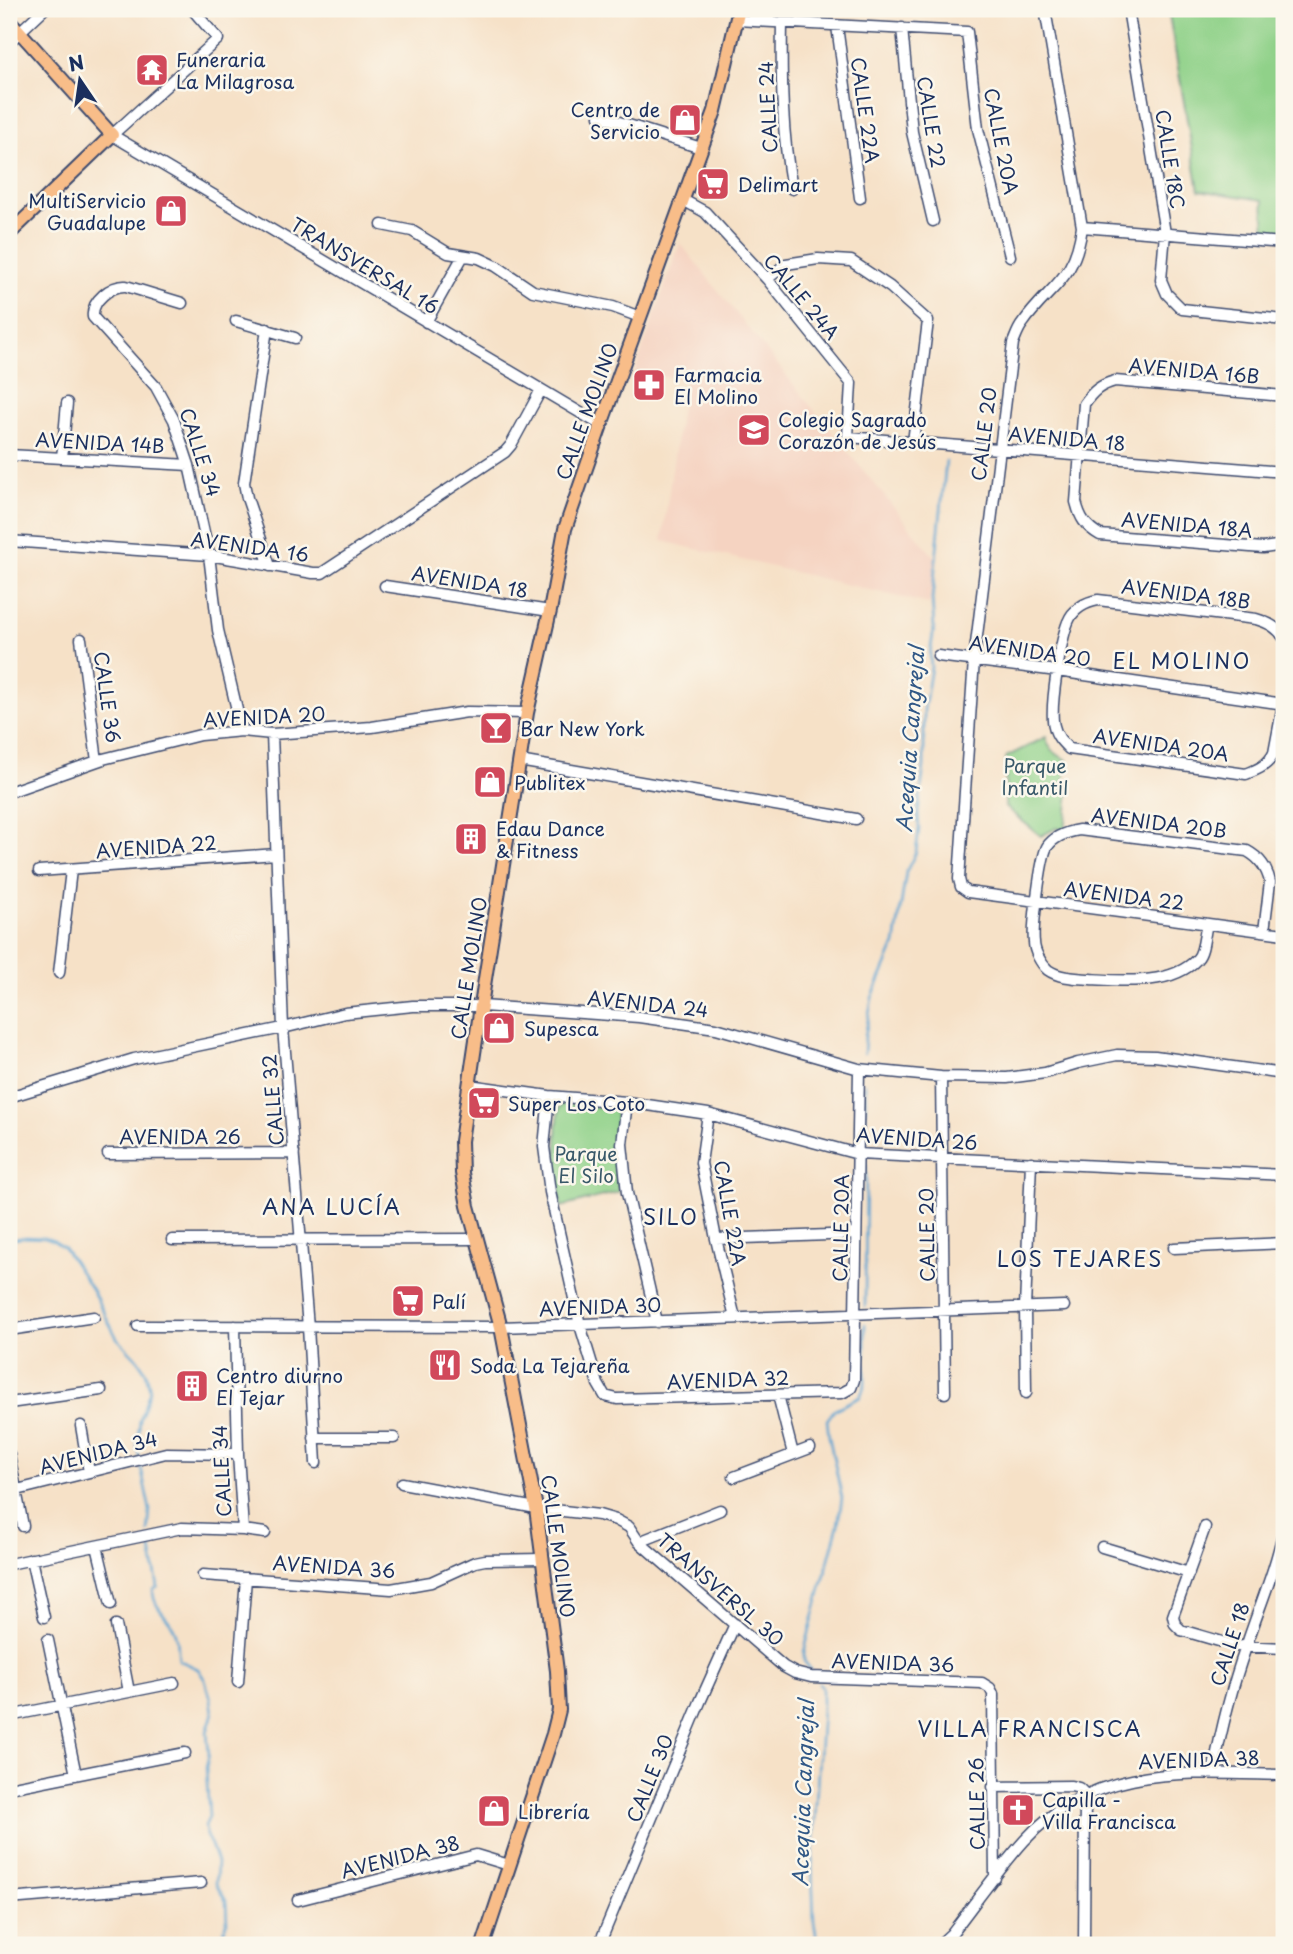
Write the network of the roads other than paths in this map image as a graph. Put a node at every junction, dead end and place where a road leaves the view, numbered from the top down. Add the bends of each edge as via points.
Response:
1 (44, 9) edge
2 (192, 9) edge
3 (1045, 9) edge
4 (1128, 9) edge
5 (738, 14) edge
6 (9, 20) edge
7 (782, 22) junction
8 (837, 26) junction
9 (902, 28) junction
10 (20, 32) junction
11 (9, 42) edge
12 (600, 116) dead end
13 (111, 135) junction
14 (701, 148) junction
15 (792, 189) dead end
16 (860, 198) dead end
17 (683, 200) junction
18 (933, 221) dead end
19 (383, 225) dead end
20 (1082, 227) junction
21 (9, 232) edge
22 (1165, 233) junction
23 (1284, 243) edge
24 (463, 256) junction
25 (1010, 256) dead end
26 (767, 279) junction
27 (182, 303) dead end
28 (640, 317) junction
29 (1284, 320) edge
30 (236, 321) dead end
31 (426, 322) junction
32 (267, 329) junction
33 (295, 338) dead end
34 (541, 390) junction
35 (1284, 396) edge
36 (67, 403) dead end
37 (601, 425) junction
38 (848, 437) joint
39 (913, 442) junction
40 (999, 449) junction
41 (9, 455) edge
42 (1079, 456) junction
43 (62, 458) junction
44 (189, 465) junction
45 (1284, 472) edge
46 (9, 541) edge
47 (1284, 542) edge
48 (209, 555) junction
49 (270, 565) junction
50 (385, 586) dead end
51 (550, 611) junction
52 (1281, 633) edge
53 (81, 639) dead end
54 (938, 656) dead end
55 (974, 660) junction
56 (1057, 671) junction
57 (1284, 703) edge
58 (527, 713) junction
59 (242, 731) junction
60 (271, 734) junction
61 (97, 761) junction
62 (520, 761) junction
63 (9, 792) edge
64 (856, 819) dead end
65 (276, 854) junction
66 (71, 870) junction
67 (39, 872) dead end
68 (961, 887) joint
69 (1037, 902) junction
70 (1207, 924) junction
71 (1265, 931) junction
72 (1284, 934) edge
73 (59, 973) dead end
74 (482, 1006) junction
75 (283, 1028) junction
76 (859, 1069) junction
77 (1284, 1074) edge
78 (941, 1077) junction
79 (469, 1085) junction
80 (549, 1096) junction
81 (9, 1097) edge
82 (627, 1102) junction
83 (708, 1114) junction
84 (294, 1153) junction
85 (108, 1154) dead end
86 (859, 1154) junction
87 (942, 1158) junction
88 (1031, 1162) junction
89 (1284, 1175) edge
90 (856, 1234) junction
91 (477, 1239) junction
92 (716, 1239) junction
93 (173, 1240) dead end
94 (301, 1240) junction
95 (1284, 1243) edge
96 (1174, 1248) dead end
97 (1064, 1306) dead end
98 (1026, 1308) junction
99 (944, 1311) junction
100 (856, 1315) junction
101 (94, 1317) dead end
102 (735, 1318) junction
103 (657, 1322) junction
104 (580, 1325) junction
105 (138, 1326) dead end
106 (235, 1326) junction
107 (308, 1327) junction
108 (501, 1328) junction
109 (9, 1331) edge
110 (851, 1388) joint
111 (100, 1390) dead end
112 (944, 1393) dead end
113 (1026, 1393) dead end
114 (778, 1395) junction
115 (9, 1403) edge
116 (81, 1426) dead end
117 (314, 1438) junction
118 (394, 1438) dead end
119 (810, 1448) dead end
120 (9, 1454) edge
121 (238, 1454) junction
122 (793, 1454) junction
123 (316, 1463) dead end
124 (89, 1472) junction
125 (734, 1476) dead end
126 (402, 1483) dead end
127 (12, 1491) edge
128 (536, 1508) junction
129 (720, 1510) dead end
130 (23, 1526) dead end
131 (1205, 1527) dead end
132 (1284, 1528) edge
133 (243, 1530) junction
134 (265, 1533) dead end
135 (639, 1542) junction
136 (97, 1546) junction
137 (1102, 1547) dead end
138 (31, 1559) junction
139 (542, 1559) junction
140 (9, 1564) edge
141 (1189, 1573) junction
142 (203, 1575) dead end
143 (246, 1578) junction
144 (111, 1605) dead end
145 (44, 1617) dead end
146 (735, 1624) junction
147 (116, 1625) dead end
148 (48, 1640) dead end
149 (1245, 1648) junction
150 (1284, 1648) edge
151 (795, 1673) joint
152 (238, 1682) dead end
153 (174, 1683) dead end
154 (990, 1688) joint
155 (130, 1692) junction
156 (61, 1705) junction
157 (9, 1716) edge
158 (185, 1753) dead end
159 (1213, 1773) junction
160 (76, 1775) junction
161 (1284, 1775) edge
162 (993, 1787) junction
163 (9, 1788) edge
164 (1085, 1794) junction
165 (509, 1865) junction
166 (995, 1878) junction
167 (201, 1884) dead end
168 (9, 1899) edge
169 (298, 1900) dead end
170 (483, 1945) edge
171 (599, 1945) edge
172 (939, 1945) edge
173 (1084, 1945) edge

1 - 10 street
2 - 13 street via 218,39
3 - 20 street, CALLE 20
4 - 22 street, CALLE 18C
5 - 7 street
5 - 14 main road, CALLE MOLINO via 715,111
6 - 10 main road
7 - 8 street
7 - 15 street, CALLE 24 via 781,89
8 - 9 street
8 - 16 street, CALLE 22A
9 - 18 street, CALLE 22 via 912,132
9 - 25 street, CALLE 20A via 967,32 978,129
10 - 11 street
10 - 13 main road
12 - 14 street
13 - 21 main road
13 - 31 street, TRANSVERSAL 16
14 - 17 main road, CALLE MOLINO
17 - 26 street, CALLE 24A via 705,212
17 - 28 main road, CALLE MOLINO
19 - 24 street via 412,231 448,253
20 - 22 street
20 - 40 street, CALLE 20 via 1067,273 1022,324 1013,343
22 - 23 street
22 - 29 street, CALLE 18C via 1161,280 1182,309
24 - 28 street via 496,266 533,291 614,307
24 - 31 street
26 - 38 street, CALLE 24A via 852,383
26 - 39 street via 786,264 818,259 851,261 928,321
27 - 44 street, CALLE 34 via 118,286 92,310 93,317 156,387 174,420
28 - 37 main road, CALLE MOLINO
30 - 32 street
31 - 34 street, TRANSVERSAL 16
32 - 33 street
32 - 49 street via 244,483
34 - 37 street, TRANSVERSAL 16
34 - 49 street, AVENIDA 16 via 505,452 323,573
35 - 42 street, AVENIDA 16B via 1115,381 1091,393 1084,404
36 - 43 street
37 - 51 main road, CALLE MOLINO via 565,529
38 - 39 street, AVENIDA 18
39 - 40 street, AVENIDA 18
40 - 42 street, AVENIDA 18
40 - 55 street, CALLE 20
41 - 43 street, AVENIDA 14B
42 - 45 street, AVENIDA 18
42 - 47 street, AVENIDA 18A via 1076,502 1080,517 1100,535 1263,548
43 - 44 street, AVENIDA 14B
44 - 48 street, CALLE 34
46 - 48 street, AVENIDA 16
48 - 49 street, AVENIDA 16
48 - 59 street, CALLE 34 via 218,630
50 - 51 street, AVENIDA 18
51 - 58 main road, CALLE MOLINO
52 - 56 street, AVENIDA 18B via 1256,619 1098,600 1079,607 1069,620
53 - 61 street, CALLE 36
54 - 55 street, AVENIDA 20
55 - 56 street, AVENIDA 20
55 - 68 street, CALLE 20
56 - 57 street, AVENIDA 20
56 - 57 street, AVENIDA 20A via 1053,723 1058,738 1069,749 1246,774 1270,760
58 - 60 street, AVENIDA 20 via 467,712 372,727
58 - 62 main road, CALLE MOLINO
59 - 60 street, AVENIDA 20
59 - 61 street, AVENIDA 20 via 200,735
60 - 65 street, CALLE 32
61 - 63 street, AVENIDA 20
62 - 64 street
62 - 74 main road, CALLE MOLINO
65 - 66 street, AVENIDA 22
65 - 75 street, CALLE 32
66 - 67 street, AVENIDA 22
66 - 73 street
68 - 69 street, AVENIDA 22 via 968,892
69 - 70 street, AVENIDA 22
69 - 70 street via 1034,943 1039,958 1049,971 1069,977 1126,982 1171,975 1199,957
69 - 71 street, AVENIDA 20B via 1043,856 1050,844 1067,832 1247,851 1263,864 1270,882
70 - 71 street, AVENIDA 22
71 - 72 street, AVENIDA 22
74 - 75 street, AVENIDA 24 via 379,1008
74 - 76 street, AVENIDA 24 via 639,1017 716,1028
74 - 79 main road, CALLE MOLINO
75 - 81 street, AVENIDA 24 via 134,1059
75 - 84 street, CALLE 32
76 - 78 street, AVENIDA 24
76 - 86 street, CALLE 20A
77 - 78 street, AVENIDA 24 via 1117,1055 1007,1078
78 - 87 street, CALLE 20
79 - 80 street, AVENIDA 26
79 - 91 main road, CALLE MOLINO via 461,1141 462,1173
80 - 82 street, AVENIDA 26
80 - 104 street via 544,1147 550,1192
82 - 83 street, AVENIDA 26
82 - 103 street via 622,1144 627,1193
83 - 86 street, AVENIDA 26
83 - 92 street, CALLE 22A via 701,1163
84 - 85 street, AVENIDA 26
84 - 94 street, CALLE 32
86 - 87 street, AVENIDA 26
86 - 90 street, CALLE 20A
87 - 88 street, AVENIDA 26
87 - 99 street, CALLE 20
88 - 89 street, AVENIDA 26
88 - 98 street
90 - 92 street
90 - 100 street, CALLE 20A
91 - 94 street
91 - 108 main road, CALLE MOLINO
92 - 102 street, CALLE 22A
93 - 94 street
94 - 107 street, CALLE 32
95 - 96 street
97 - 98 street, AVENIDA 30
98 - 99 street, AVENIDA 30
98 - 113 street
99 - 100 street, AVENIDA 30
99 - 112 street, CALLE 20
100 - 102 street, AVENIDA 30
100 - 110 street, CALLE 20A
101 - 109 street
102 - 103 street, AVENIDA 30
103 - 104 street, AVENIDA 30
104 - 108 street, AVENIDA 30
104 - 114 street, AVENIDA 32 via 606,1396
105 - 106 street, AVENIDA 30
106 - 107 street, AVENIDA 30
106 - 121 street, CALLE 34
107 - 108 street, AVENIDA 30
107 - 117 street, CALLE 32
108 - 128 main road, CALLE MOLINO
110 - 114 street, AVENIDA 32 via 842,1393
111 - 115 street
114 - 122 street
116 - 124 street
117 - 118 street
117 - 123 street, CALLE 32
119 - 122 street
120 - 127 street
121 - 124 street, AVENIDA 34 via 166,1452
121 - 133 street, CALLE 34
122 - 125 street
124 - 127 street, AVENIDA 34
126 - 128 street
127 - 130 street
128 - 135 street, TRANSVERSL 30 via 616,1520 629,1527
128 - 139 main road, CALLE MOLINO
129 - 135 street
131 - 141 street
132 - 149 street, CALLE 18
133 - 134 street, AVENIDA 36
133 - 136 street, AVENIDA 36 via 182,1528
135 - 146 street, TRANSVERSL 30
136 - 138 street, AVENIDA 36
136 - 144 street
137 - 141 street
138 - 140 street, AVENIDA 36
138 - 145 street
139 - 143 street, AVENIDA 36 via 485,1560 431,1582 391,1589
139 - 165 main road, CALLE MOLINO via 559,1710
141 - 149 street via 1173,1616 1175,1624 1181,1630
142 - 143 street, AVENIDA 36
143 - 152 street
146 - 151 street, TRANSVERSL 30
146 - 171 street, CALLE 30
147 - 155 street
148 - 156 street
149 - 150 street
149 - 159 street, CALLE 18
151 - 154 street, AVENIDA 36 via 982,1683
153 - 155 street
154 - 162 street, CALLE 26
155 - 156 street
156 - 157 street
156 - 160 street
158 - 160 street
159 - 161 street, AVENIDA 38
159 - 164 street, AVENIDA 38 via 1131,1778
160 - 163 street
162 - 164 street via 1072,1786
162 - 166 street, CALLE 26
164 - 166 street, AVENIDA 38 via 1024,1840
164 - 173 street
165 - 169 street, AVENIDA 38 via 476,1855
165 - 170 main road, CALLE MOLINO
166 - 172 street, AVENIDA 38
167 - 168 street

